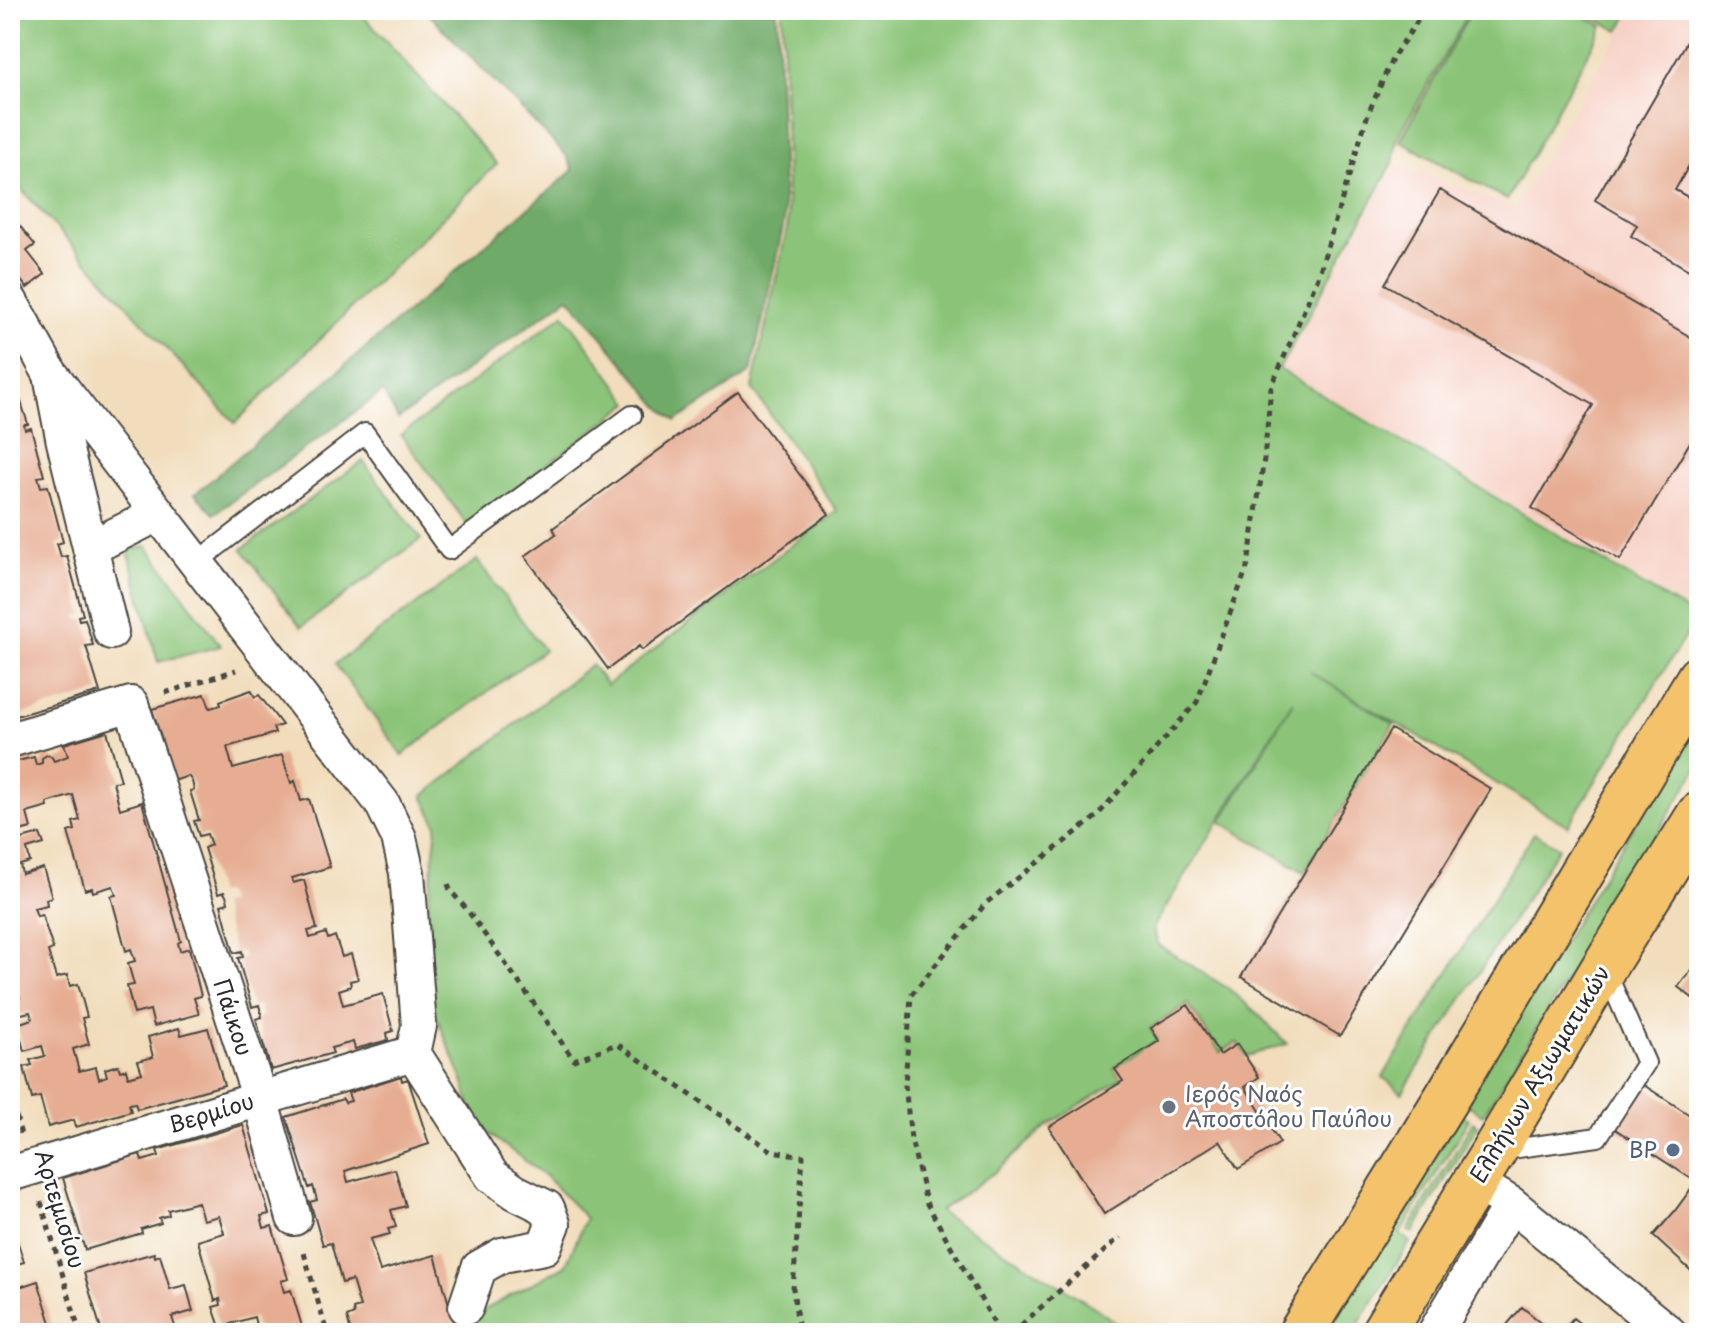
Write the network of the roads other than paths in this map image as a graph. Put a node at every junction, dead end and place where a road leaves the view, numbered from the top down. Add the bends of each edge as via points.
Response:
1 (11, 305) edge
2 (50, 373) junction
3 (632, 415) dead end
4 (158, 514) junction
5 (90, 548) junction
6 (196, 563) junction
7 (111, 632) dead end
8 (1699, 678) edge
9 (10, 740) edge
10 (1699, 815) edge
11 (1604, 967) junction
12 (413, 1053) junction
13 (260, 1099) junction
14 (1484, 1166) junction
15 (20, 1171) edge
16 (1511, 1204) junction
17 (294, 1218) road end
18 (466, 1307) dead end
19 (1301, 1333) edge
20 (1383, 1333) edge
21 (1435, 1333) edge
22 (1669, 1333) edge

1 - 2 street
2 - 4 street
2 - 5 street
3 - 6 lane via 449,550 365,433
4 - 5 street
4 - 6 street
5 - 7 street
6 - 12 street via 382,803 399,838 407,873 419,1026
8 - 19 main road
9 - 13 street, Πάικου via 131,704
10 - 11 main road, Ελλήνων Αξιωματικών
11 - 14 main road, Ελλήνων Αξιωματικών
11 - 14 lane via 1646,1063 1598,1137
12 - 13 street, Βερμίου
12 - 18 street via 492,1176 547,1208 553,1224 544,1247 502,1255 479,1268
13 - 15 street, Βερμίου
13 - 17 street, Πάικου
14 - 16 street
14 - 20 main road, Ελλήνων Αξιωματικών
16 - 21 street, Ελλήνων Αξιωματικών
16 - 22 street

